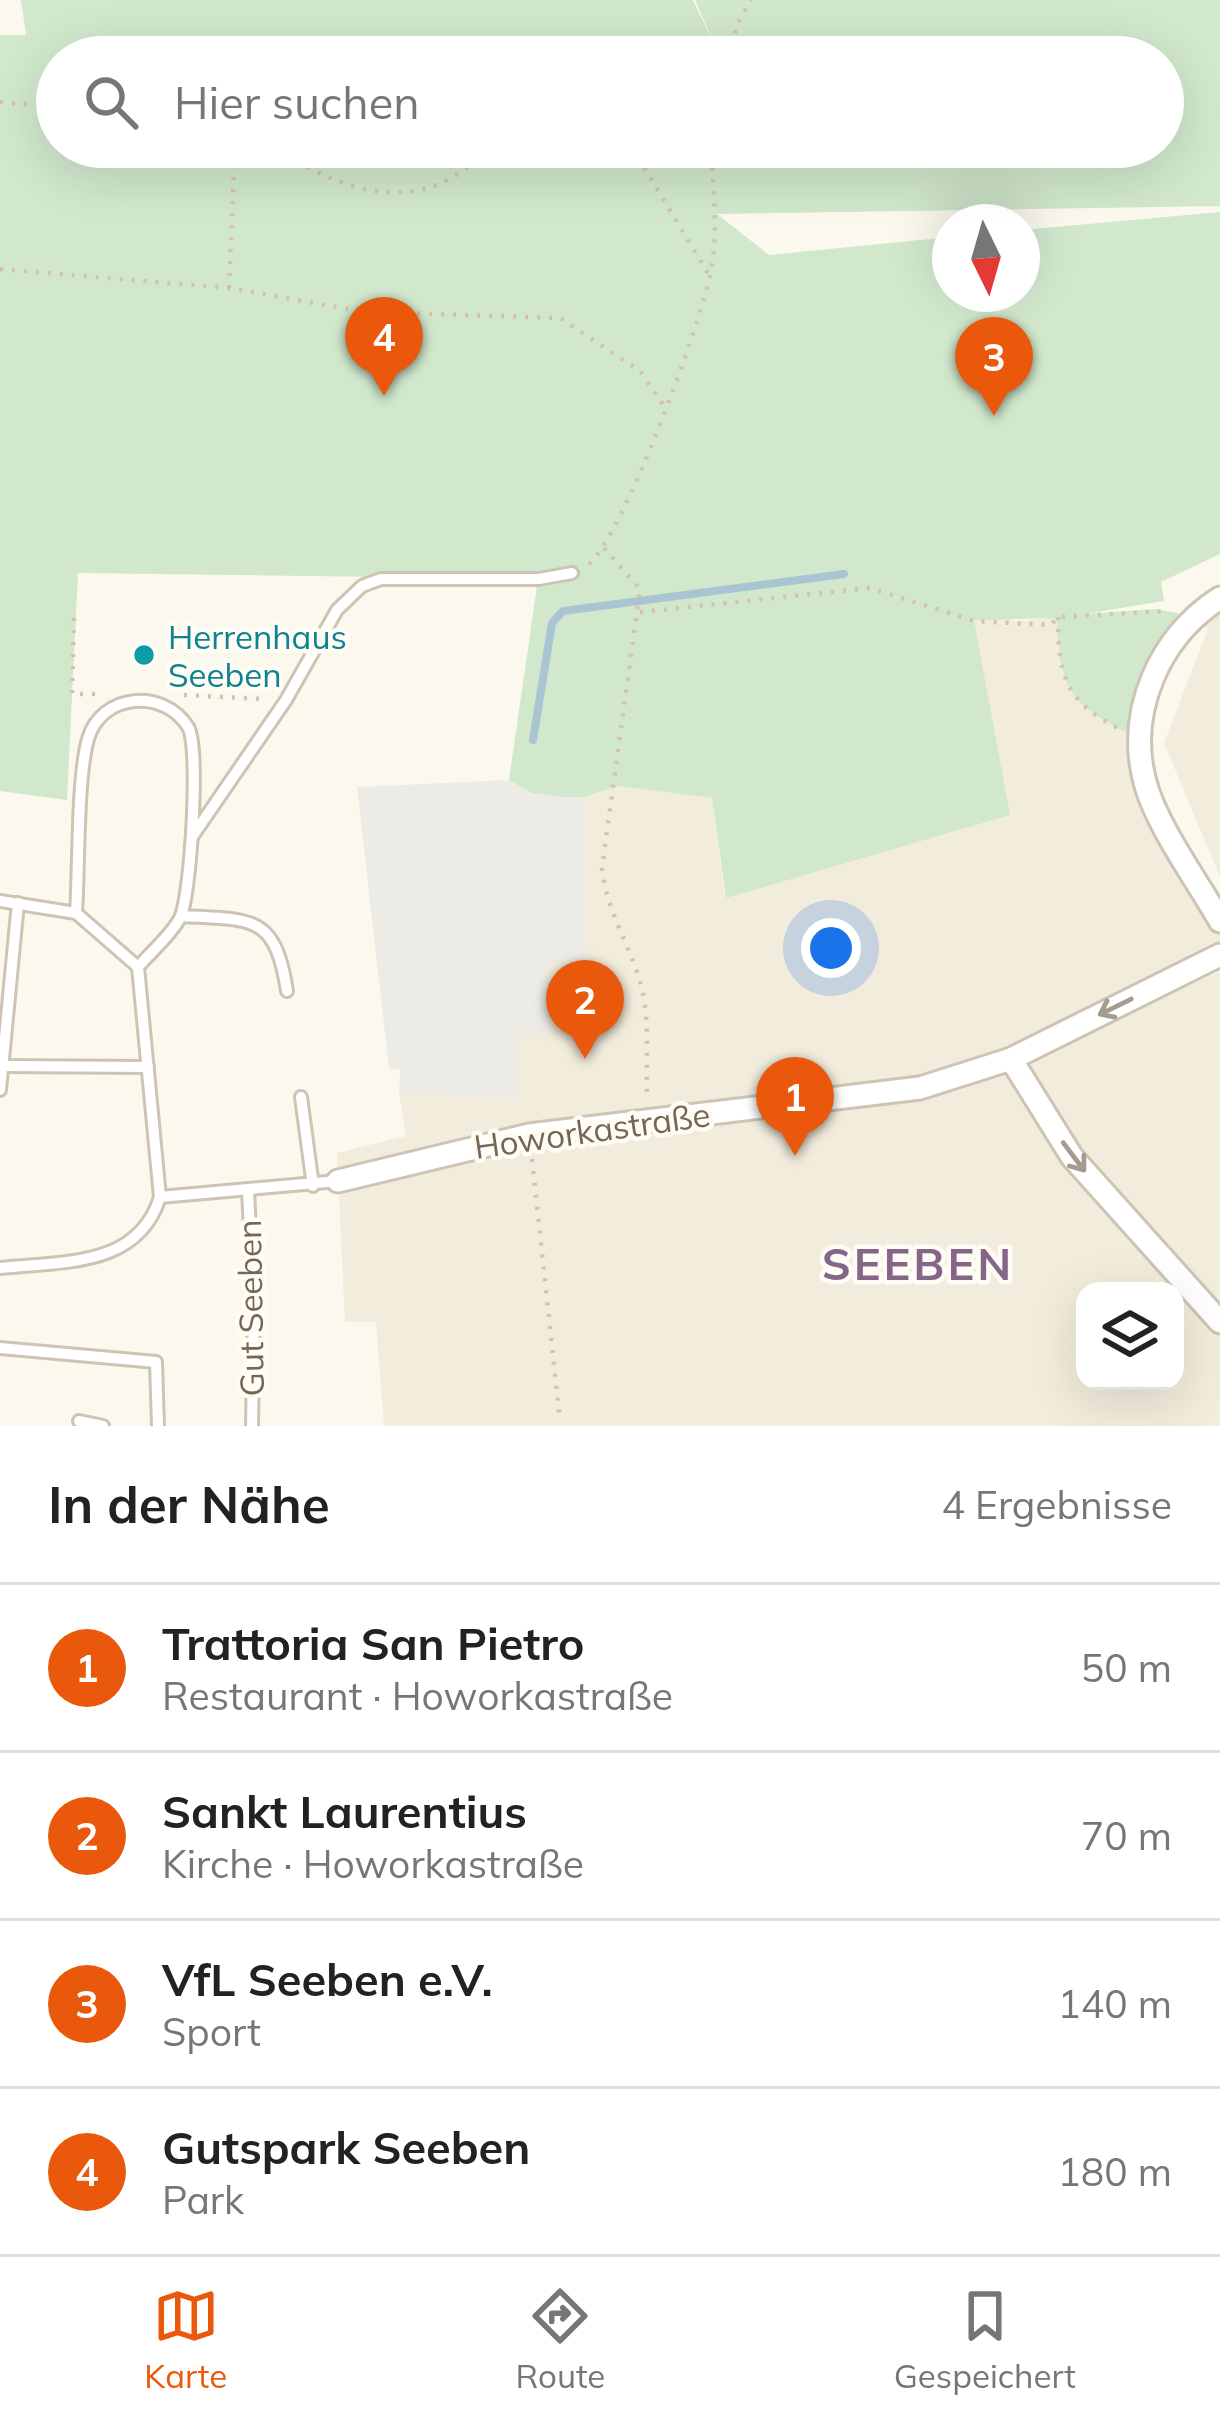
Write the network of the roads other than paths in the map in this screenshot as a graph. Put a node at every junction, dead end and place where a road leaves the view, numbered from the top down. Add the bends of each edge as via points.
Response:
1 (572, 573) dead end
2 (1220, 598) edge
3 (190, 839) junction
4 (0, 902) edge
5 (17, 903) junction
6 (76, 913) junction
7 (181, 916) junction
8 (1220, 921) edge
9 (1220, 955) edge
10 (138, 967) junction
11 (287, 991) dead end
12 (1011, 1058) junction
13 (2, 1066) edge
14 (148, 1067) junction
15 (0, 1090) edge
16 (301, 1097) dead end
17 (338, 1181) joint
18 (313, 1186) junction
19 (248, 1190) junction
20 (160, 1197) junction
21 (0, 1268) edge
22 (1220, 1322) edge
23 (0, 1348) edge
24 (79, 1421) dead end
25 (103, 1426) edge
26 (158, 1426) edge
27 (252, 1426) edge

1 - 3 lane via 362,586 337,610
2 - 8 street via 1191,616 1161,656 1139,739 1146,785
3 - 6 lane via 192,732 156,701 106,710 88,737
3 - 7 lane
4 - 5 lane
5 - 6 lane
5 - 13 lane
6 - 10 lane
7 - 10 lane
7 - 11 lane via 264,928 280,946
9 -> 12 street, Howorkastraße
10 - 14 lane
12 - 17 street, Howorkastraße via 920,1088 530,1135
12 -> 22 street via 1072,1157
13 - 14 lane
13 - 15 lane
14 - 20 lane
16 - 18 lane
17 - 18 lane, Gut Seeben
18 - 19 lane, Gut Seeben
19 - 20 lane, Gut Seeben
19 - 27 lane, Gut Seeben
20 - 21 lane via 152,1223 108,1256
23 - 26 lane via 156,1362
24 - 25 lane

